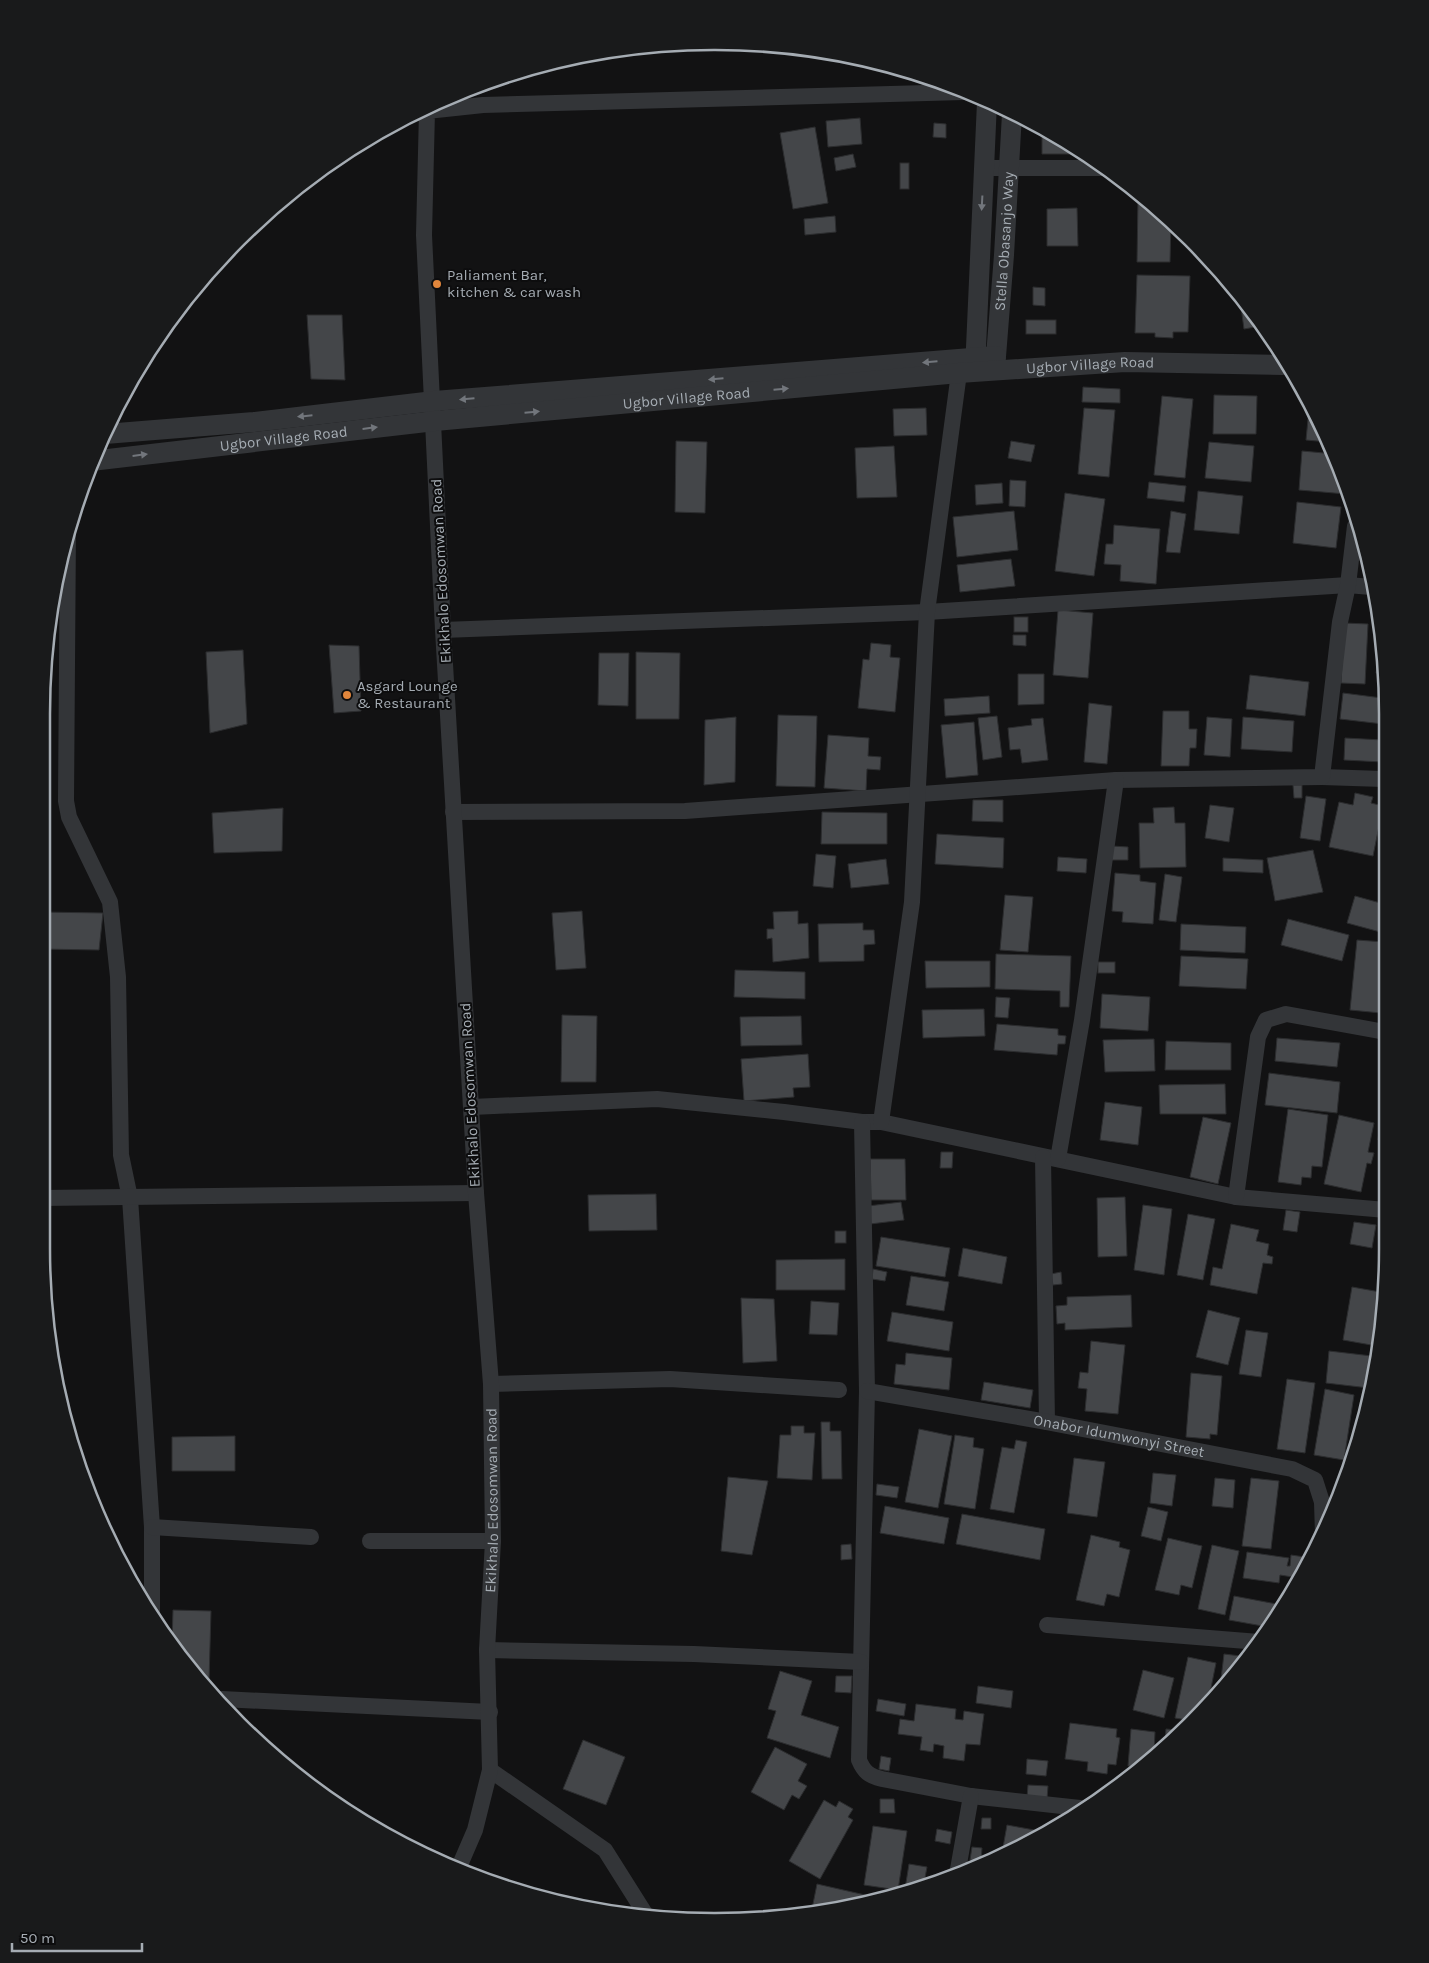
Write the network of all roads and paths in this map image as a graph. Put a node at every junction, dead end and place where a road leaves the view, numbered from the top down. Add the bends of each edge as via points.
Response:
1 (947, 92) edge
2 (453, 104) edge
3 (987, 109) edge
4 (421, 119) edge
5 (1011, 121) edge
6 (984, 168) junction
7 (1008, 168) junction
8 (1092, 168) edge
9 (976, 365) junction
10 (1279, 365) edge
11 (434, 411) junction
12 (113, 433) edge
13 (101, 460) edge
14 (1354, 536) edge
15 (68, 565) edge
16 (1348, 585) junction
17 (1366, 587) edge
18 (927, 612) junction
19 (443, 630) junction
20 (1322, 777) junction
21 (1379, 779) edge
22 (1116, 780) junction
23 (917, 794) junction
24 (453, 812) junction
25 (1379, 1031) edge
26 (472, 1107) junction
27 (862, 1122) junction
28 (882, 1122) junction
29 (1050, 1158) junction
30 (476, 1193) junction
31 (1236, 1197) junction
32 (50, 1198) edge
33 (130, 1198) junction
34 (1379, 1209) edge
35 (491, 1384) junction
36 (839, 1390) dead end
37 (867, 1391) junction
38 (1047, 1422) junction
39 (1322, 1515) edge
40 (152, 1527) junction
41 (311, 1536) dead end
42 (492, 1540) junction
43 (370, 1541) dead end
44 (152, 1602) edge
45 (1047, 1625) dead end
46 (1250, 1641) edge
47 (487, 1650) junction
48 (861, 1662) junction
49 (227, 1699) edge
50 (490, 1712) junction
51 (490, 1770) junction
52 (971, 1796) junction
53 (1074, 1807) edge
54 (461, 1862) edge
55 (959, 1866) edge
56 (642, 1909) edge

1 - 2 street
3 - 6 street
4 - 11 street, Ekikhalo Edosomwan Road
5 - 7 street, Stella Obasanjo Way
6 - 7 street
6 -> 9 street
7 - 8 street
7 - 9 street, Stella Obasanjo Way
9 - 10 street, Ugbor Village Road via 1125,362
9 - 11 street, Ugbor Village Road
9 - 18 street
11 -> 12 street, Ugbor Village Road
13 -> 11 street, Ugbor Village Road
11 - 19 street, Ekikhalo Edosomwan Road
14 - 16 street
15 - 33 street via 66,801 68,817 110,902 118,977 121,1155
16 - 17 street
16 - 18 street
16 - 20 street via 1340,622
18 - 19 street
18 - 23 street
19 - 24 street, Ekikhalo Edosomwan Road
20 - 21 street
20 - 22 street
22 - 23 street
22 - 29 street via 1082,1020
23 - 24 street via 685,811
23 - 28 street via 912,902
24 - 26 street, Ekikhalo Edosomwan Road
25 - 31 street via 1286,1014 1266,1020 1258,1037
26 - 27 street via 656,1099
26 - 30 street, Ekikhalo Edosomwan Road
27 - 28 street
27 - 37 street
28 - 29 street
29 - 31 street
29 - 38 street
30 - 33 street
30 - 35 street, Ekikhalo Edosomwan Road
31 - 34 street
32 - 33 street
33 - 40 street
35 - 36 street via 670,1379
35 - 42 street, Ekikhalo Edosomwan Road
37 - 38 street, Onabor Idumwonyi Street
37 - 48 street
38 - 39 street, Onabor Idumwonyi Street via 1292,1469 1315,1480
40 - 41 street
40 - 44 street
42 - 43 street
42 - 47 street, Ekikhalo Edosomwan Road
45 - 46 street
47 - 48 street via 694,1654
47 - 50 street, Ekikhalo Edosomwan Road
48 - 52 street via 859,1760 863,1770 882,1779
49 - 50 street
50 - 51 street, Ekikhalo Edosomwan Road
51 - 54 street, Ekikhalo Edosomwan Road via 474,1830
51 - 56 street via 605,1850
52 - 53 street
52 - 55 street

